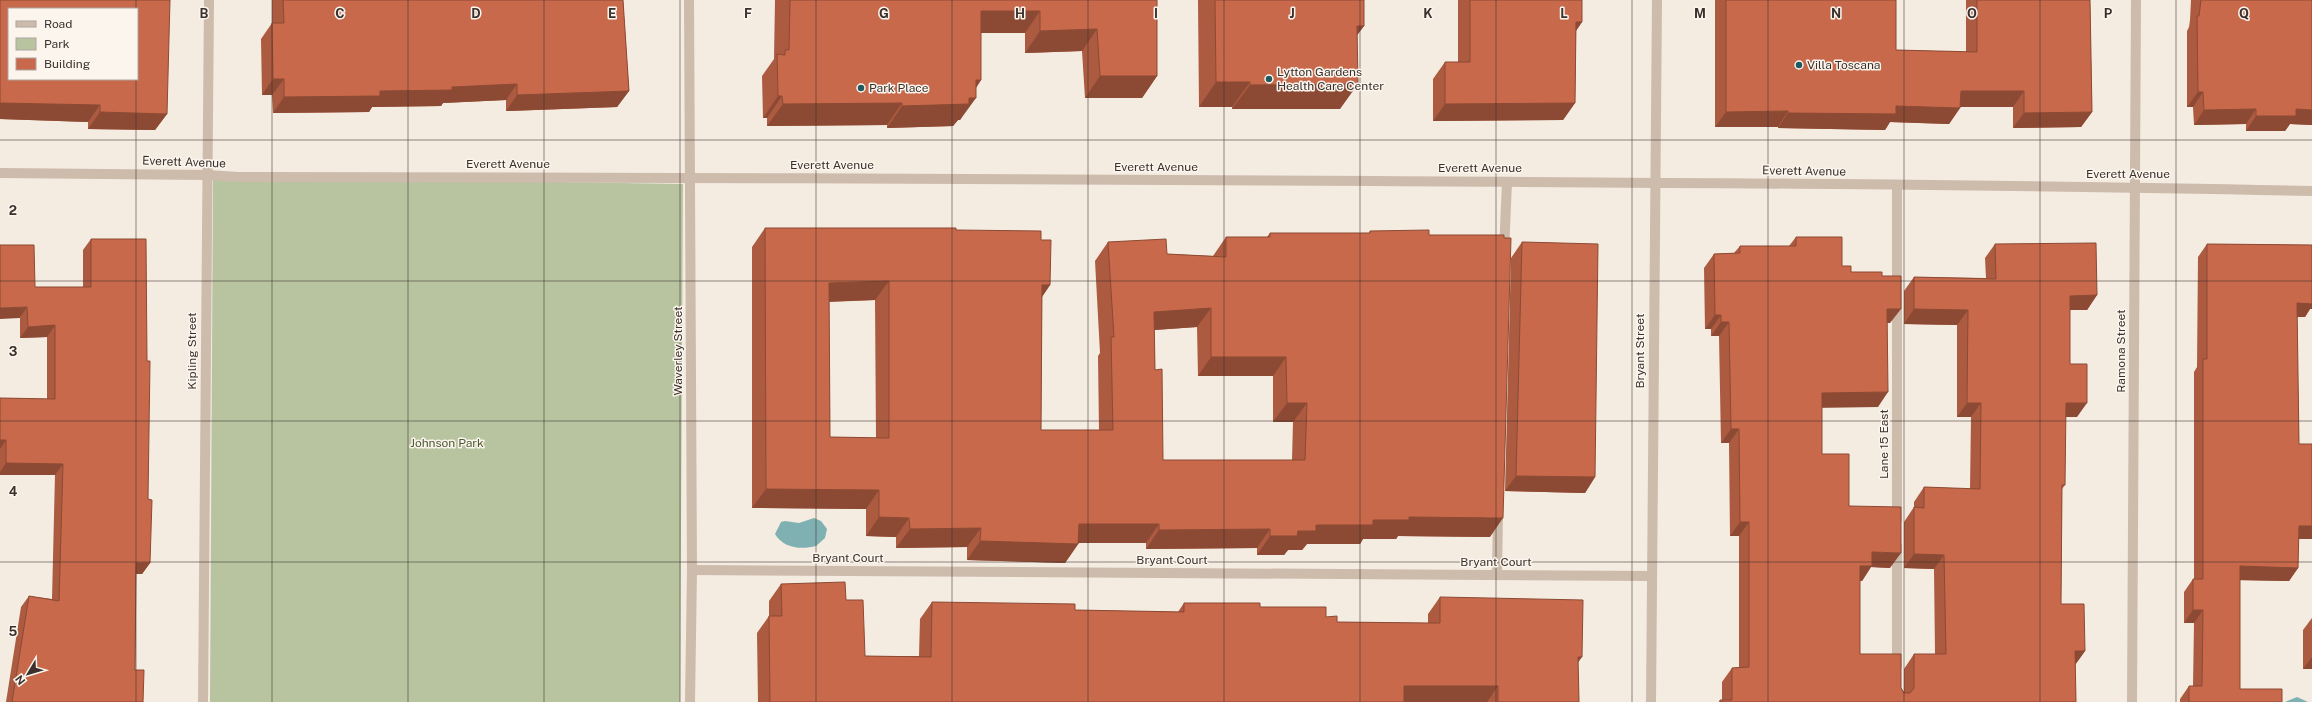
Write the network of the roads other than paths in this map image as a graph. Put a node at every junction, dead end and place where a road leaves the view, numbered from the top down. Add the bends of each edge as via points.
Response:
1 (209, 0) edge
2 (689, 0) edge
3 (1657, 0) edge
4 (2136, 0) edge
5 (0, 174) edge
6 (208, 175) junction
7 (689, 177) junction
8 (1507, 182) junction
9 (1654, 182) junction
10 (1897, 185) junction
11 (2135, 187) junction
12 (2312, 191) edge
13 (1504, 266) edge
14 (1498, 503) edge
15 (692, 570) junction
16 (1497, 575) junction
17 (1651, 576) junction
18 (1897, 678) edge
19 (203, 702) edge
20 (690, 702) edge
21 (1651, 702) edge
22 (2132, 702) edge

1 - 6 street, Kipling Street
2 - 7 street, Waverley Street
3 - 9 street, Bryant Street
4 - 11 street, Ramona Street
5 - 6 street, Everett Avenue
6 - 7 street, Everett Avenue
6 - 19 street, Kipling Street
7 - 8 street, Everett Avenue
7 - 15 street, Waverley Street
8 - 9 street, Everett Avenue
8 - 13 street
9 - 10 street, Everett Avenue
9 - 17 street, Bryant Street
10 - 11 street, Everett Avenue
10 - 18 street, Lane 15 East
11 - 12 street, Everett Avenue
11 - 22 street, Ramona Street
14 - 16 street
15 - 16 street, Bryant Court
15 - 20 street, Waverley Street
16 - 17 street, Bryant Court
17 - 21 street, Bryant Street

